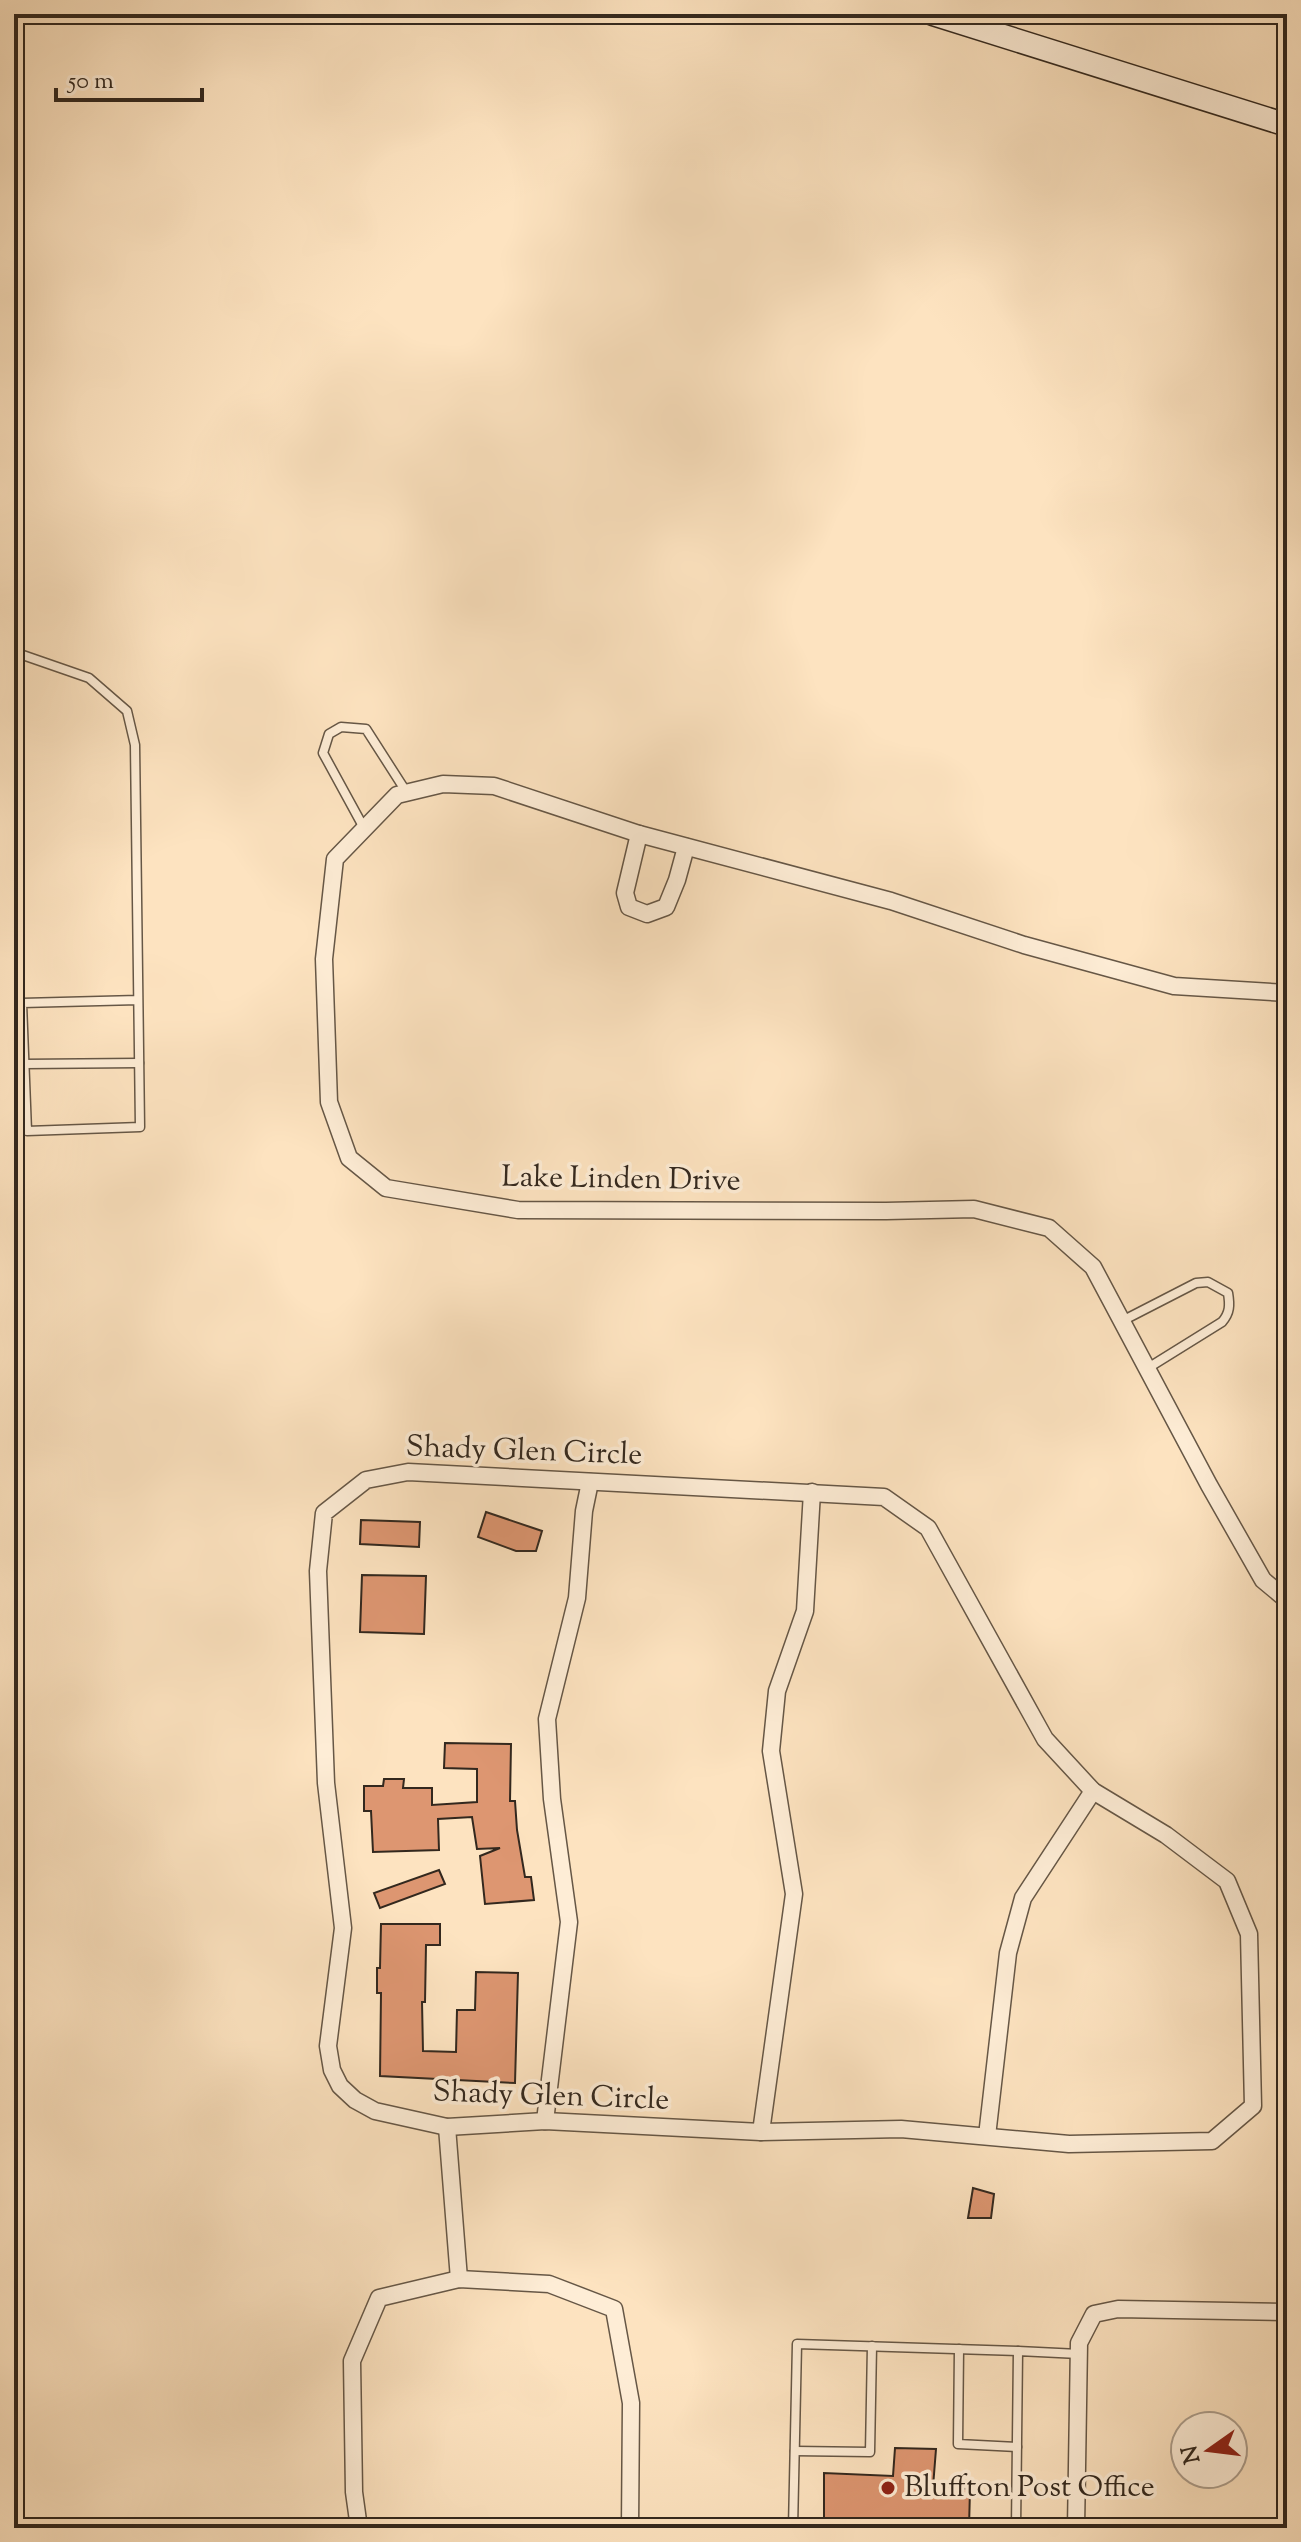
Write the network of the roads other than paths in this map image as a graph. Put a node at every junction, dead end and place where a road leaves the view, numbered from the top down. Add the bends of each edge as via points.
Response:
1 (933, 14) edge
2 (1287, 125) edge
3 (14, 652) edge
4 (407, 793) junction
5 (365, 829) junction
6 (639, 834) junction
7 (686, 847) junction
8 (1287, 993) edge
9 (138, 1000) junction
10 (139, 1063) junction
11 (24, 1064) junction
12 (1122, 1321) junction
13 (1147, 1368) junction
14 (590, 1482) junction
15 (812, 1492) junction
16 (1287, 1600) edge
17 (1093, 1791) junction
18 (545, 2121) junction
19 (447, 2127) junction
20 (761, 2132) junction
21 (987, 2136) junction
22 (459, 2279) junction
23 (1287, 2312) edge
24 (872, 2346) junction
25 (959, 2349) junction
26 (1018, 2351) junction
27 (1079, 2354) junction
28 (1017, 2447) junction
29 (795, 2451) junction
30 (359, 2528) edge
31 (630, 2528) edge
32 (793, 2528) edge
33 (1016, 2528) edge
34 (1076, 2528) edge

1 - 2 main road
3 - 9 lane via 89,678 127,711 135,745
4 - 5 street, Lake Linden Drive via 397,795
4 - 5 lane via 366,729 341,727 329,734 323,753
4 - 6 street, Lake Linden Drive via 443,784 494,786
5 - 12 street, Lake Linden Drive via 335,859 324,959 329,1102 349,1158 386,1188 518,1210 974,1209 1049,1228 1093,1267
6 - 7 street, Lake Linden Drive
6 - 7 street via 625,893 629,907 647,914 666,907
7 - 8 street, Lake Linden Drive via 891,901 1174,986
9 - 10 lane
9 - 11 lane via 22,1003
10 - 11 lane
10 - 11 lane via 140,1127 27,1131
12 - 13 street, Lake Linden Drive
12 - 13 lane via 1196,1283 1208,1282 1228,1293 1230,1305 1222,1322
13 - 16 street, Lake Linden Drive via 1263,1580
14 - 15 street, Shady Glen Circle
14 - 18 street via 577,1598 547,1719 569,1922
14 - 19 street, Shady Glen Circle via 408,1472 366,1480 324,1513 318,1571 326,1783 343,1928 328,2046 332,2070 340,2086 375,2111
15 - 17 street, Shady Glen Circle via 884,1497 928,1528 1045,1739
15 - 20 street via 805,1611 777,1691 771,1751 794,1894
17 - 21 street via 1023,1898 1008,1953
17 - 21 street, Shady Glen Circle via 1166,1835 1227,1881 1249,1934 1253,2106 1212,2141 1069,2144
18 - 19 street, Shady Glen Circle
18 - 20 street, Shady Glen Circle
19 - 22 street
20 - 21 street, Shady Glen Circle via 901,2129
22 - 30 street via 379,2298 352,2361
22 - 31 street via 549,2284 614,2309 631,2403
23 - 27 street via 1118,2309 1094,2314
24 - 25 lane
24 - 29 lane via 870,2452
24 - 29 lane via 797,2344
25 - 26 lane
25 - 28 lane via 958,2444
26 - 27 lane
26 - 28 lane
27 - 34 street
28 - 33 lane
29 - 32 lane

